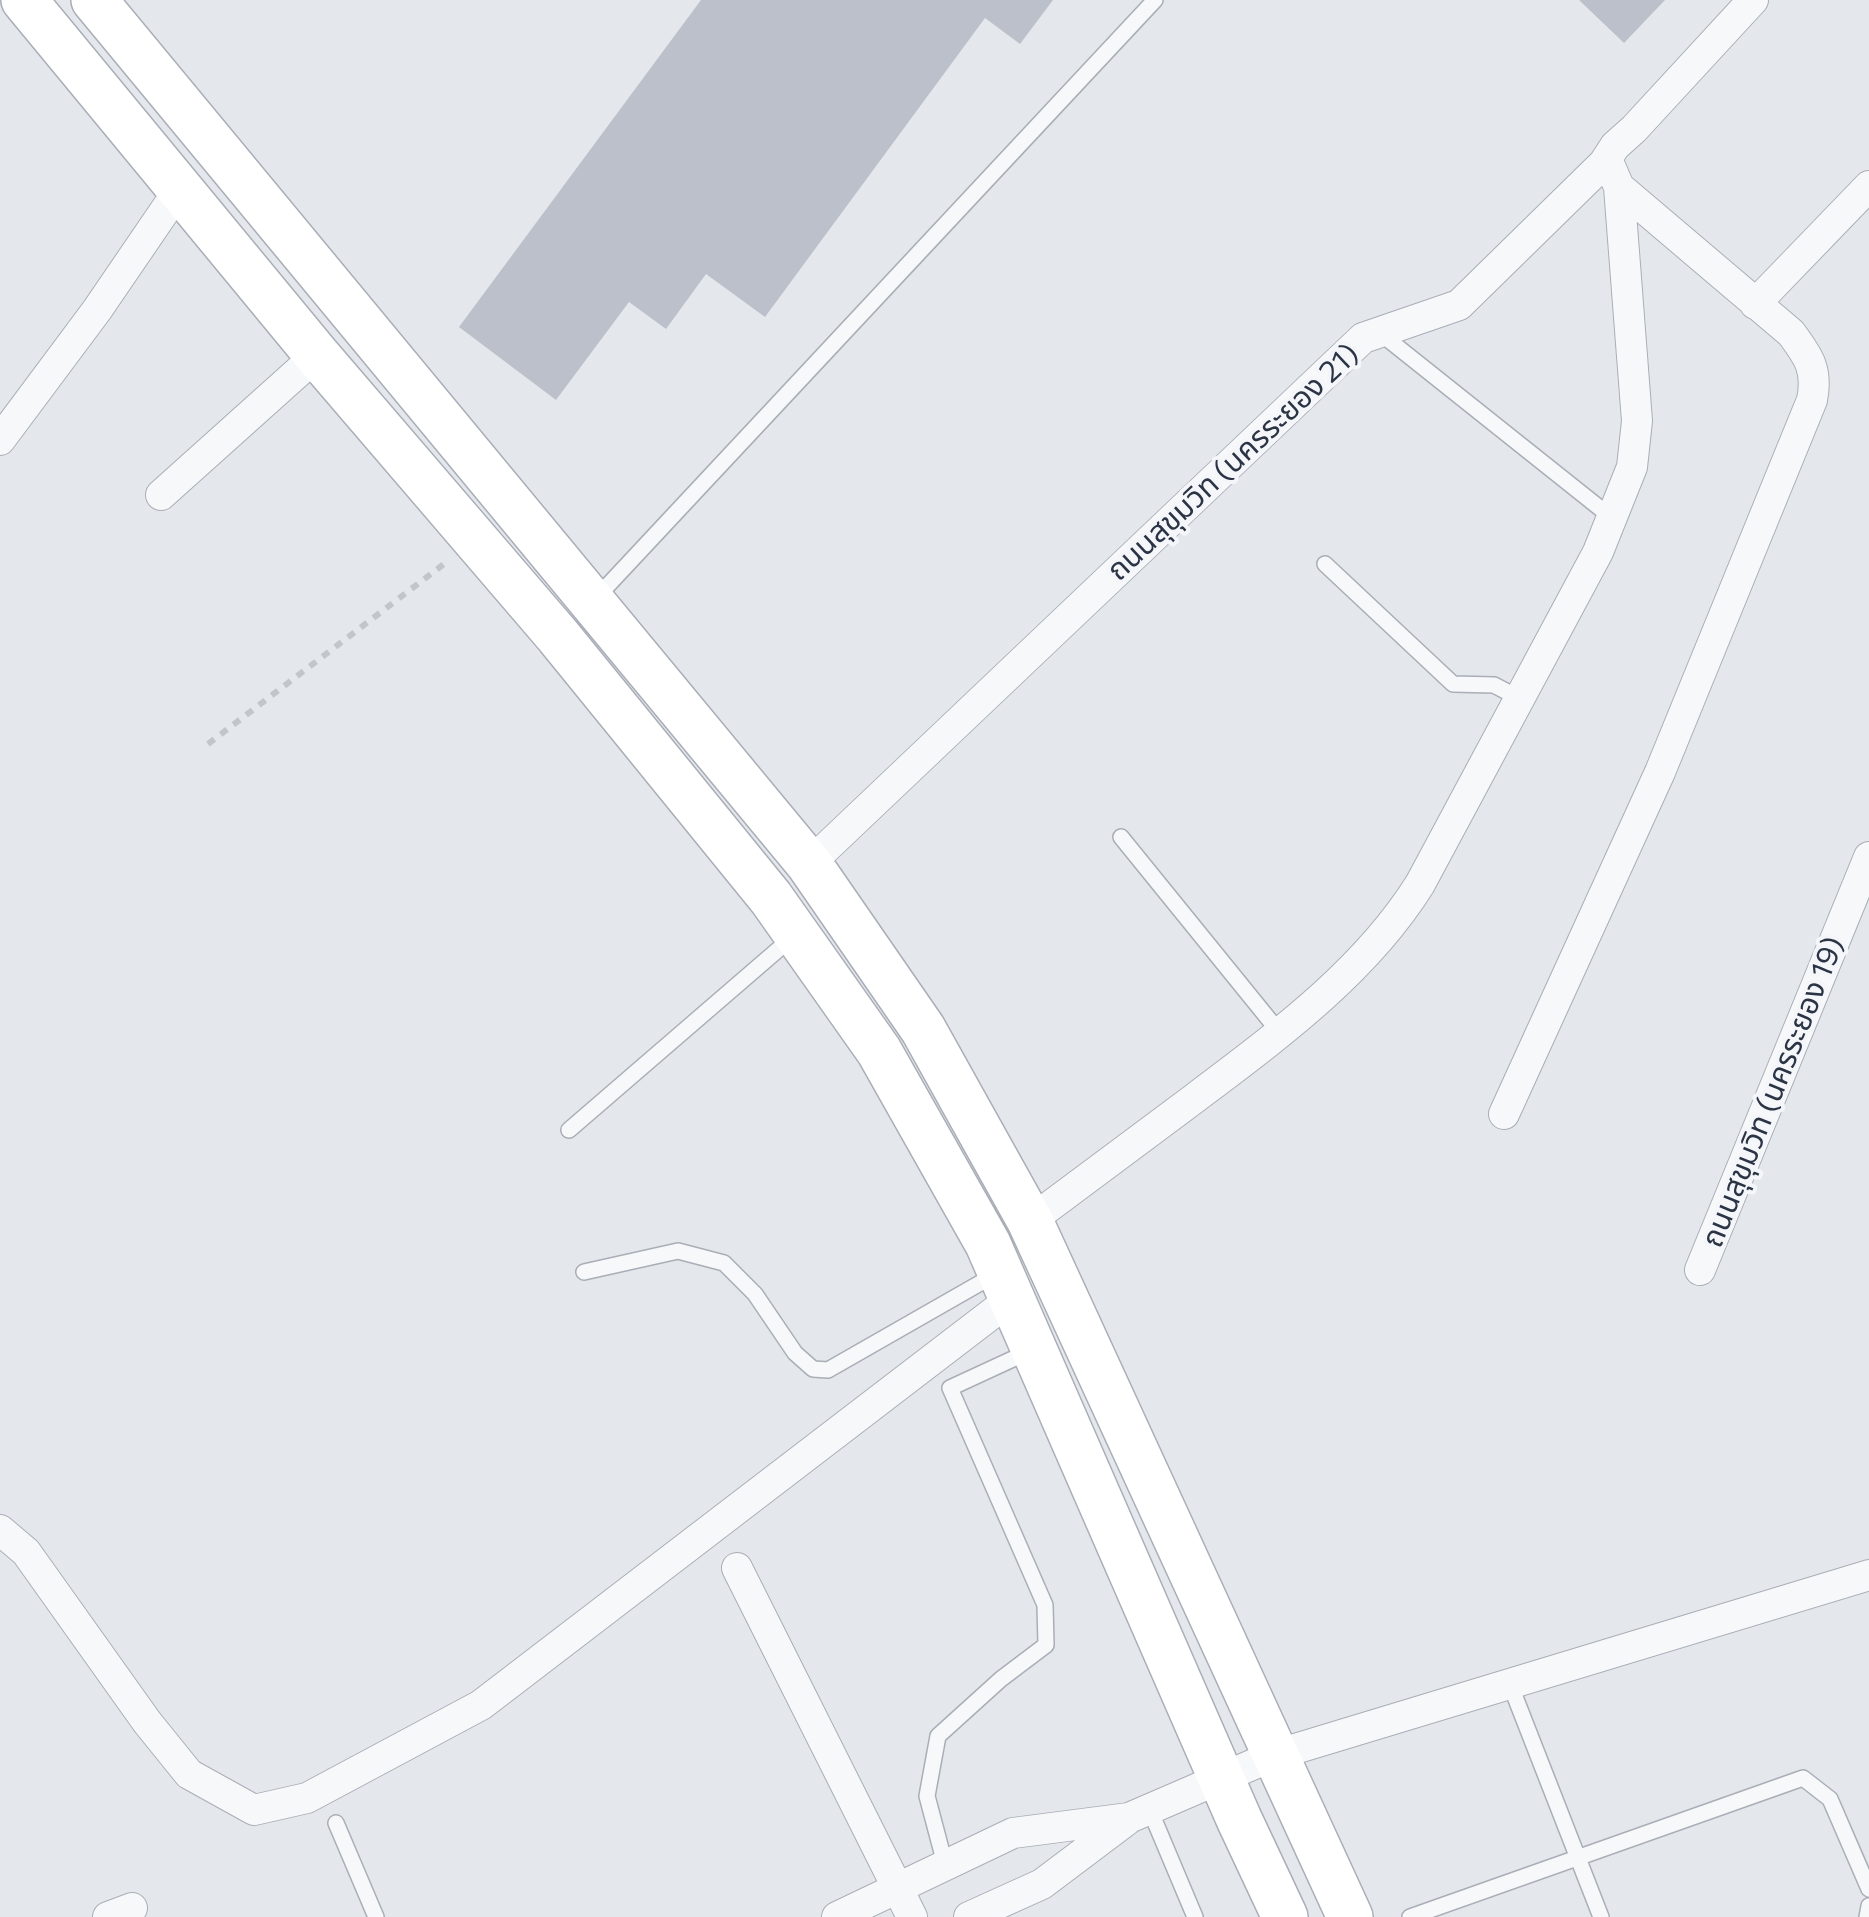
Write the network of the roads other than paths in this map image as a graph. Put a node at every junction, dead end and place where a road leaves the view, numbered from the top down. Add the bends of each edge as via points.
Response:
1 (24, 0) edge
2 (94, 0) edge
3 (1156, 0) edge
4 (1752, 0) edge
5 (1613, 173) junction
6 (180, 186) junction
7 (1869, 186) edge
8 (1755, 304) junction
9 (1380, 332) junction
10 (317, 355) junction
11 (0, 440) edge
12 (161, 495) dead end
13 (1611, 517) junction
14 (1326, 564) dead end
15 (590, 596) junction
16 (550, 627) junction
17 (1519, 698) junction
18 (1121, 837) dead end
19 (1869, 857) edge
20 (809, 864) junction
21 (798, 932) junction
22 (1280, 1033) junction
23 (1504, 1114) dead end
24 (569, 1130) dead end
25 (1030, 1221) junction
26 (1700, 1270) dead end
27 (584, 1272) dead end
28 (1005, 1286) junction
29 (1034, 1349) junction
30 (0, 1530) edge
31 (736, 1568) dead end
32 (1869, 1575) edge
33 (1510, 1684) junction
34 (1275, 1755) junction
35 (1221, 1778) junction
36 (1140, 1814) junction
37 (336, 1823) dead end
38 (1578, 1858) junction
39 (945, 1864) junction
40 (897, 1888) junction
41 (1869, 1889) edge
42 (1869, 1906) edge
43 (1448, 1911) edge
44 (376, 1917) edge
45 (838, 1917) edge
46 (912, 1917) edge
47 (969, 1917) edge
48 (1196, 1917) edge
49 (1285, 1917) edge
50 (1350, 1917) edge
51 (1410, 1917) edge
52 (1601, 1917) edge
53 (1867, 1917) edge

1 - 6 street
2 - 15 street
3 - 15 lane
4 - 5 street, ถนนสุขุมวิท (นครระยอง 21) via 1614,146
5 - 8 street
5 - 9 street, ถนนสุขุมวิท (นครระยอง 21) via 1459,304
5 - 13 street via 1637,421 1632,467
6 - 10 street
6 - 11 street
7 - 8 street
8 - 23 street via 1792,333 1810,358 1816,378 1812,400 1660,772
9 - 13 lane
9 - 20 street, ถนนสุขุมวิท (นครระยอง 21) via 1363,338
10 - 12 street
10 - 16 street
13 - 17 street
14 - 17 lane via 1453,684 1481,682
15 - 16 street
15 - 20 street
16 - 21 street
17 - 22 street via 1393,925
18 - 22 lane
19 - 26 street, ถนนสุขุมวิท (นครระยอง 19)
20 - 25 street via 923,1029
21 - 24 lane
21 - 28 street via 879,1051
22 - 25 street
25 - 34 street
27 - 28 lane via 678,1251 724,1263 755,1294 795,1353 813,1368 828,1370
28 - 29 street
28 - 30 street via 481,1705 308,1798 254,1810 189,1774 26,1552
29 - 35 street
29 - 39 lane via 950,1388 1045,1605 1046,1645 938,1736 926,1796
31 - 40 street
32 - 33 street
33 - 34 street
33 - 38 lane
34 - 35 street
34 - 50 street
35 - 36 street
35 - 49 street
36 - 39 street via 1013,1833
36 - 47 street via 1042,1884
36 - 48 lane
37 - 44 lane
38 - 41 lane via 1804,1778 1830,1799
38 - 43 lane
38 - 52 lane
39 - 40 street
40 - 45 street
40 - 46 street
42 - 53 lane
43 - 51 lane

